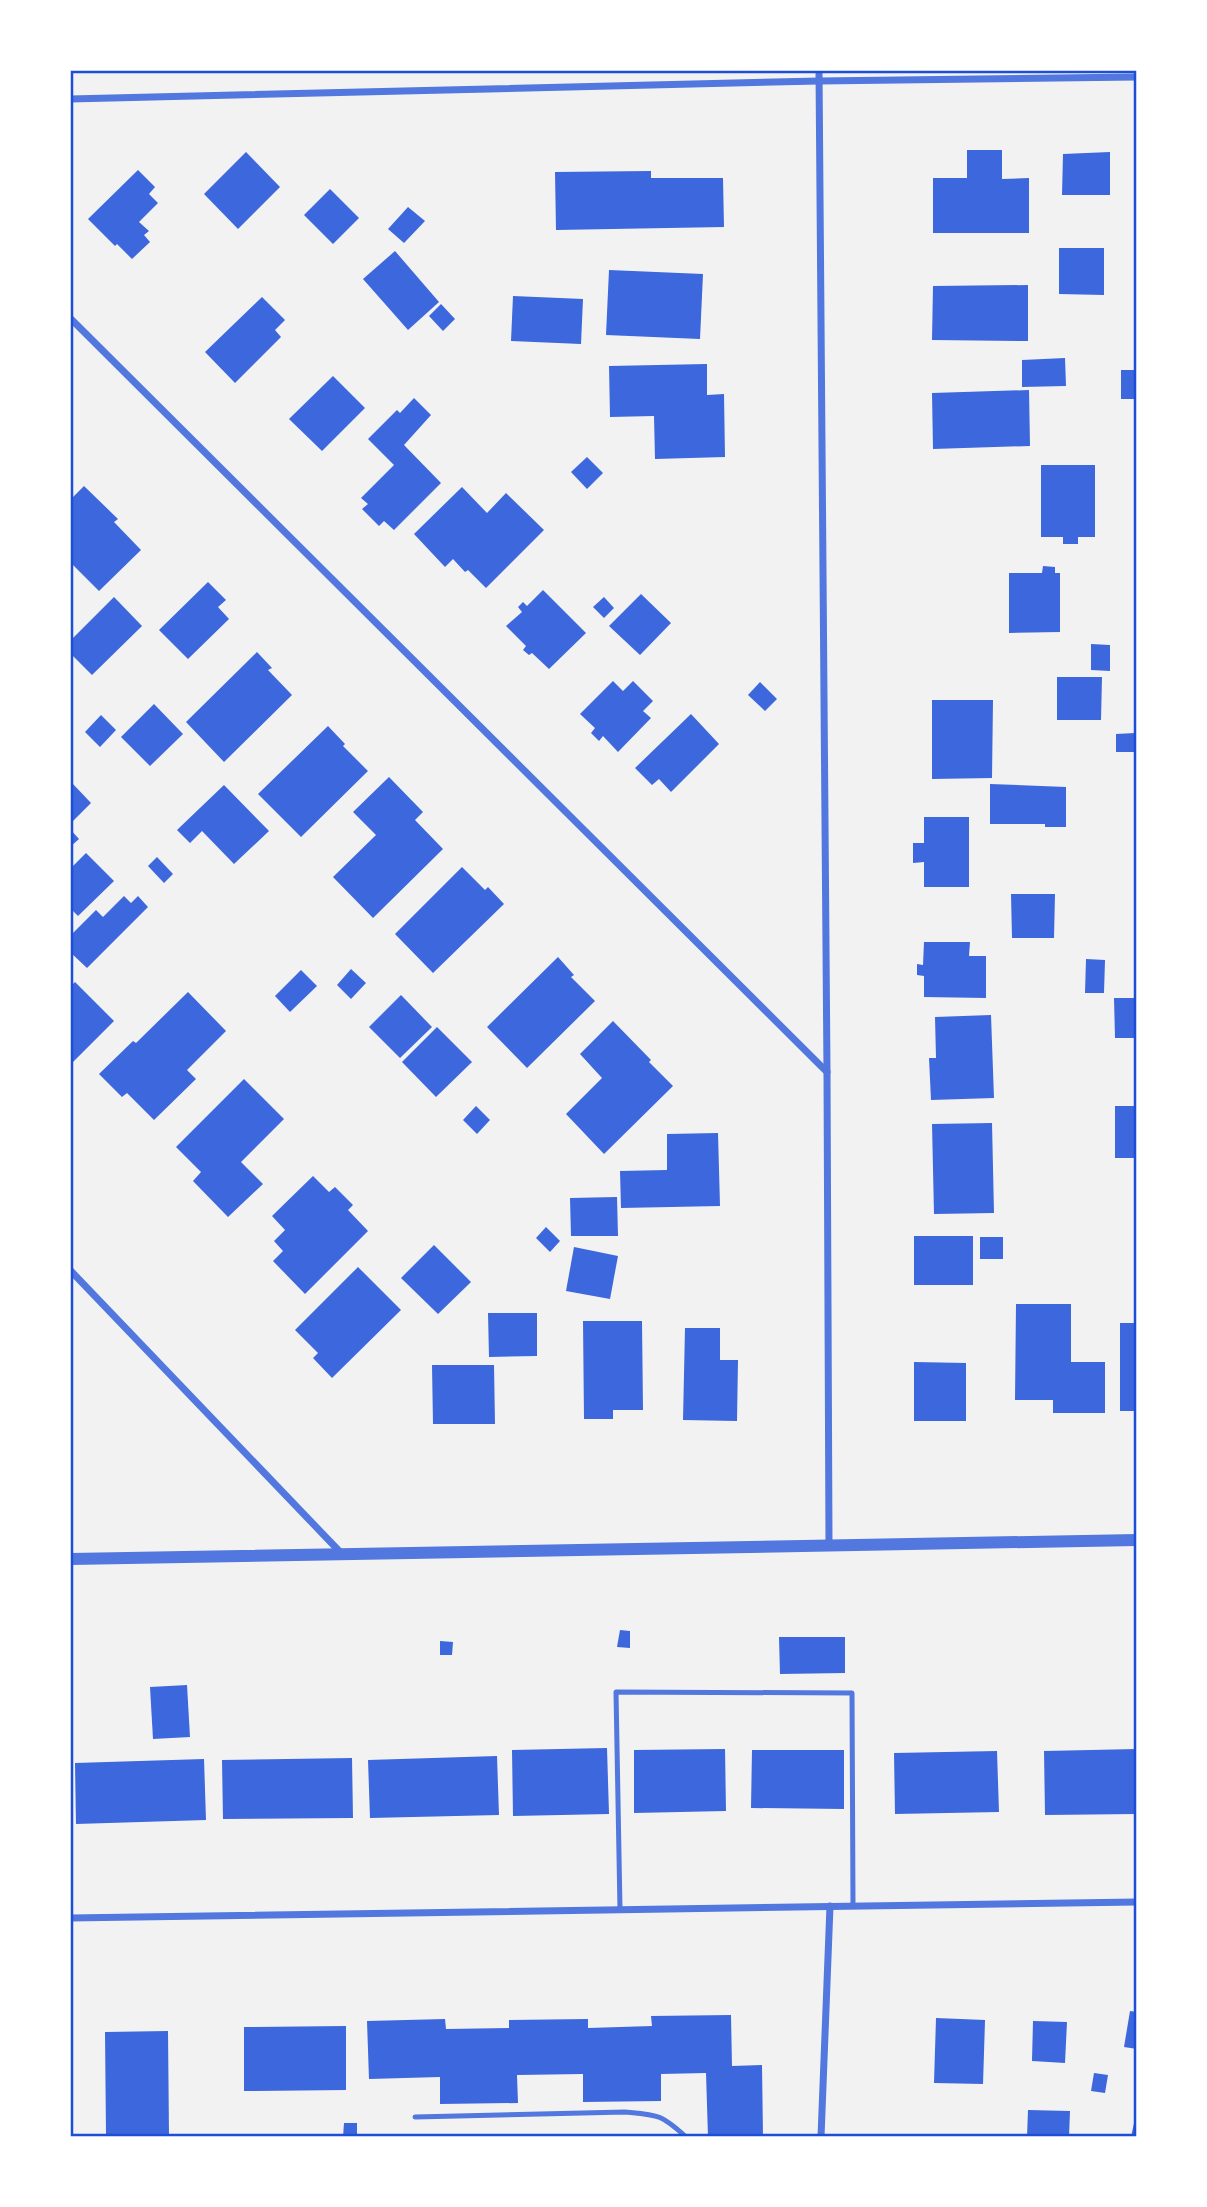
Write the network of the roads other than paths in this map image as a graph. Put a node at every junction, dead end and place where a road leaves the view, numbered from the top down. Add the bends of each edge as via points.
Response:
1 (819, 70) edge
2 (1137, 77) edge
3 (819, 81) junction
4 (70, 99) edge
5 (70, 317) edge
6 (827, 1072) junction
7 (70, 1270) edge
8 (1137, 1540) edge
9 (829, 1545) junction
10 (343, 1554) junction
11 (70, 1559) edge
12 (1137, 1902) edge
13 (853, 1905) junction
14 (830, 1906) junction
15 (620, 1909) junction
16 (70, 1918) edge
17 (415, 2117) dead end
18 (686, 2137) edge
19 (821, 2137) edge

1 - 3 street
2 - 3 street
3 - 4 street
3 - 6 street
5 - 6 street
6 - 9 street
7 - 10 street
8 - 9 street
9 - 10 street
10 - 11 street
12 - 13 street
13 - 14 street
13 - 15 lane via 852,1693 616,1692
14 - 15 street
14 - 19 street
15 - 16 street
17 - 18 lane via 625,2112 666,2119

